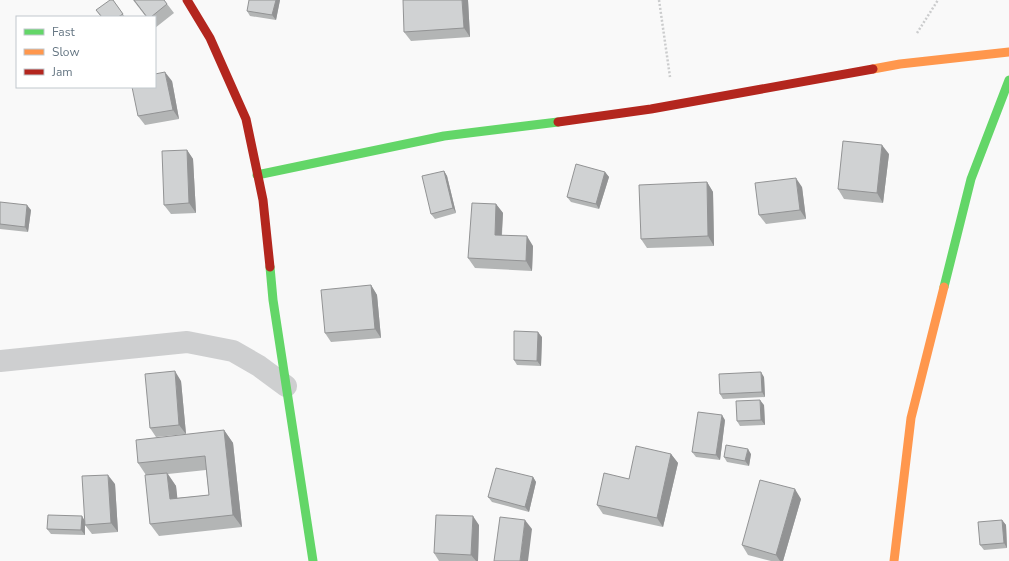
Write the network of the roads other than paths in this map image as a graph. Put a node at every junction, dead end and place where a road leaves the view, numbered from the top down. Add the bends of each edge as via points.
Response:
1 (187, 0) edge
2 (1009, 52) edge
3 (1009, 80) edge
4 (257, 175) junction
5 (0, 361) edge
6 (286, 386) junction
7 (313, 561) edge
8 (894, 561) edge

1 - 4 street via 210,38 246,119
2 - 4 street via 900,64 674,105 444,136
3 - 8 street via 971,179 911,418
4 - 6 street via 263,200 273,300
5 - 6 street via 187,342 233,351 260,366
6 - 7 street

